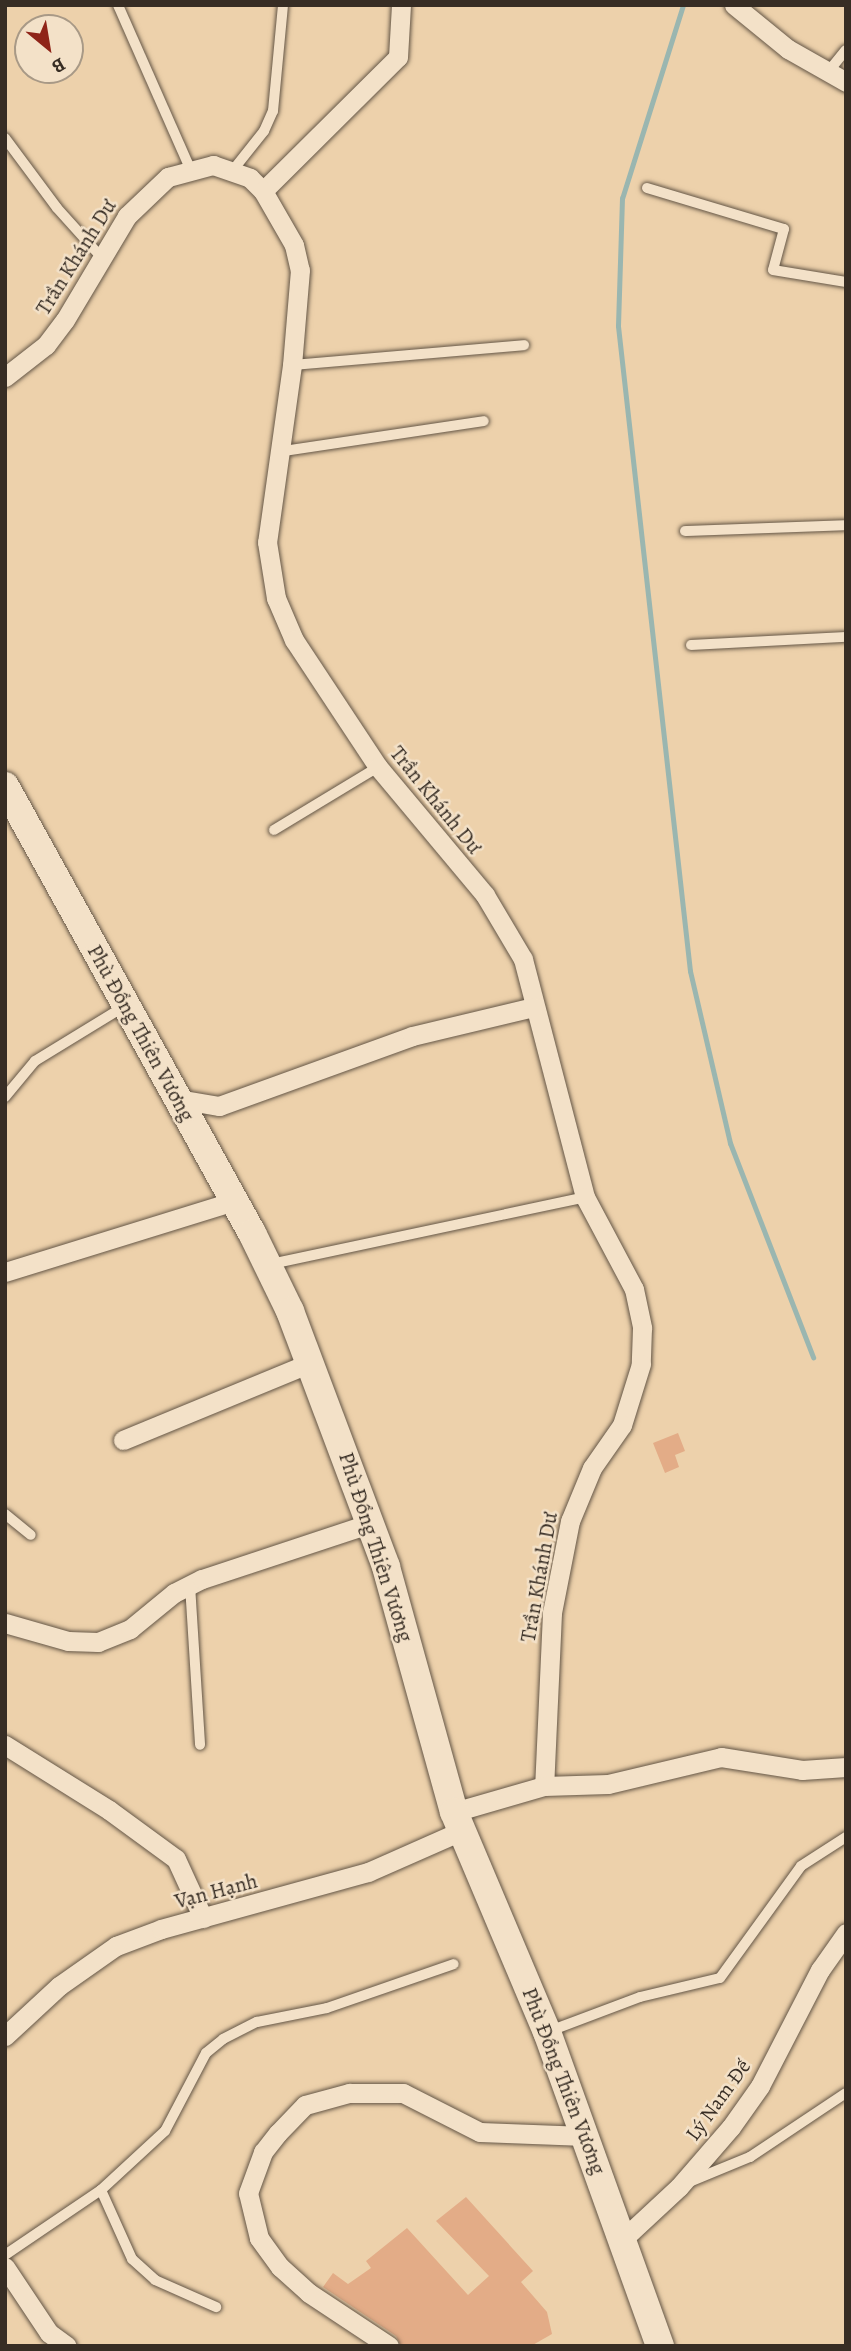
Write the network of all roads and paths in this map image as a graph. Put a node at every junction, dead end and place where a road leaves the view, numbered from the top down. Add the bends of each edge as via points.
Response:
1 (118, 5) edge
2 (283, 5) edge
3 (401, 5) edge
4 (734, 5) edge
5 (846, 50) edge
6 (828, 72) junction
7 (846, 82) edge
8 (5, 138) edge
9 (190, 168) junction
10 (233, 170) junction
11 (647, 188) dead end
12 (263, 191) junction
13 (103, 259) junction
14 (846, 282) edge
15 (524, 345) dead end
16 (292, 365) junction
17 (5, 377) edge
18 (484, 421) dead end
19 (277, 452) junction
20 (846, 525) edge
21 (685, 531) dead end
22 (846, 637) edge
23 (691, 645) dead end
24 (378, 767) junction
25 (5, 786) edge
26 (274, 830) dead end
27 (127, 1005) junction
28 (534, 1007) junction
29 (5, 1097) edge
30 (178, 1099) junction
31 (586, 1197) junction
32 (234, 1202) junction
33 (268, 1265) junction
34 (5, 1272) edge
35 (312, 1362) junction
36 (123, 1440) dead end
37 (5, 1514) edge
38 (371, 1523) junction
39 (31, 1535) dead end
40 (190, 1585) junction
41 (5, 1623) edge
42 (5, 1745) edge
43 (200, 1745) dead end
44 (846, 1768) edge
45 (544, 1786) junction
46 (457, 1822) junction
47 (846, 1837) edge
48 (204, 1918) junction
49 (846, 1933) edge
50 (454, 1964) dead end
51 (547, 2032) junction
52 (5, 2036) edge
53 (846, 2093) edge
54 (585, 2136) junction
55 (679, 2187) junction
56 (101, 2190) junction
57 (623, 2239) junction
58 (5, 2255) edge
59 (5, 2267) edge
60 (216, 2306) dead end
61 (67, 2346) edge
62 (389, 2346) edge
63 (660, 2346) edge

1 - 9 lane
2 - 10 lane via 273,111 264,131
3 - 12 street via 398,57
4 - 6 street via 788,49
5 - 6 lane
6 - 7 street
8 - 13 lane via 57,208
9 - 10 street, Trần Khánh Dư
9 - 13 street, Trần Khánh Dư via 147,192 127,216
10 - 12 street, Trần Khánh Dư
11 - 14 lane via 785,229 773,270
12 - 16 street, Trần Khánh Dư via 294,245 300,270
13 - 17 street, Trần Khánh Dư via 46,345
15 - 16 lane
16 - 19 street, Trần Khánh Dư
18 - 19 lane
19 - 24 street, Trần Khánh Dư via 267,542 276,598 294,640
20 - 21 lane
22 - 23 lane
24 - 26 lane
24 - 28 street, Trần Khánh Dư via 507,928 523,959
25 - 27 main road, Phù Đổng Thiên Vương
27 - 29 lane via 35,1062
27 - 30 main road, Phù Đổng Thiên Vương
28 - 30 street via 412,1036 219,1106
28 - 31 street, Trần Khánh Dư
30 - 32 main road, Phù Đổng Thiên Vương
31 - 33 lane
31 - 45 street, Trần Khánh Dư via 634,1290 642,1328 641,1364 622,1424 592,1468 569,1521 551,1625
32 - 33 main road, Phù Đổng Thiên Vương
32 - 34 street
33 - 35 main road, Phù Đổng Thiên Vương
35 - 36 street
35 - 38 main road, Phù Đổng Thiên Vương
37 - 39 lane
38 - 40 street
38 - 46 main road, Phù Đổng Thiên Vương
40 - 41 street via 130,1629 98,1642 68,1641
40 - 43 lane
42 - 48 street via 109,1810 176,1859
44 - 45 street via 802,1770 720,1757 608,1784
45 - 46 street
46 - 48 street, Vạn Hạnh via 368,1872
46 - 51 main road, Phù Đổng Thiên Vương
47 - 51 lane via 801,1867 719,1978 640,1997
48 - 52 street, Vạn Hạnh via 116,1946 59,1986
49 - 55 street, Lý Nam Đế via 820,1970 761,2086
50 - 56 lane via 327,2008 257,2022 223,2039 206,2053 165,2131
51 - 54 main road, Phù Đổng Thiên Vương
53 - 55 lane via 750,2157
54 - 57 main road, Phù Đổng Thiên Vương
54 - 62 street via 480,2132 403,2092 349,2093 305,2105 278,2133 263,2152 248,2193 259,2238 271,2257 309,2293
55 - 57 street, Lý Nam Đế
56 - 58 lane
56 - 60 lane via 132,2259 155,2280
57 - 63 main road, Phù Đổng Thiên Vương
59 - 61 street via 49,2333

